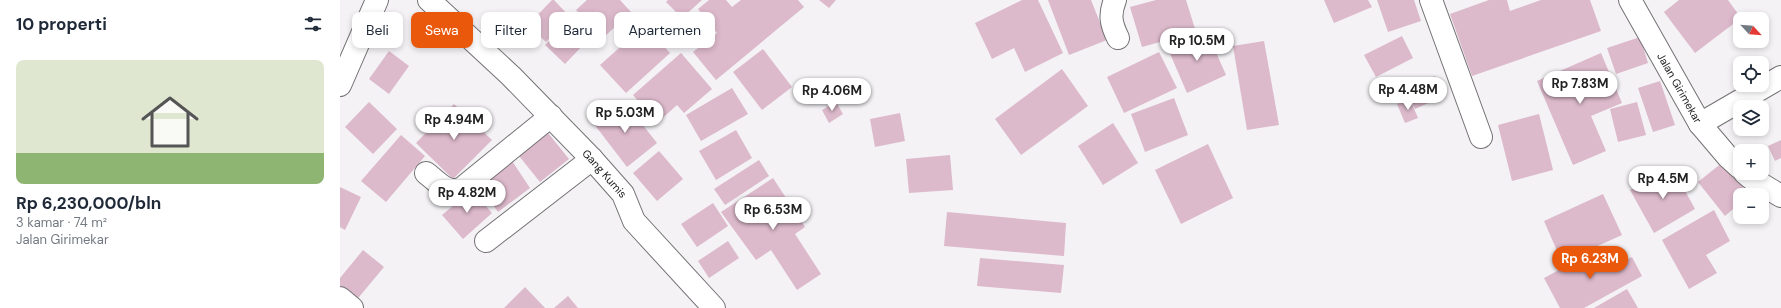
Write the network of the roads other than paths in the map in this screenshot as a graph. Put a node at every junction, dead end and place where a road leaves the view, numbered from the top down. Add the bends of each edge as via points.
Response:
1 (377, 0) edge
2 (429, 0) edge
3 (1115, 0) edge
4 (1431, 0) edge
5 (1630, 0) edge
6 (1118, 38) dead end
7 (1781, 76) edge
8 (340, 85) edge
9 (551, 116) junction
10 (1700, 124) junction
11 (1481, 137) dead end
12 (592, 159) junction
13 (1733, 162) edge
14 (426, 172) dead end
15 (1754, 180) edge
16 (1781, 196) edge
17 (486, 241) dead end
18 (340, 298) edge
19 (352, 308) edge
20 (714, 308) edge

1 - 8 street
2 - 9 street, Gang Kumis
3 - 6 street via 1110,16
4 - 11 street
5 - 10 street, Jalan Girimekar
7 - 10 street
9 - 12 street, Gang Kumis
9 - 14 street via 461,189 448,190
10 - 13 street, Jalan Girimekar
12 - 17 street
12 - 20 street, Gang Kumis via 623,194 634,221
15 - 16 street
18 - 19 street

